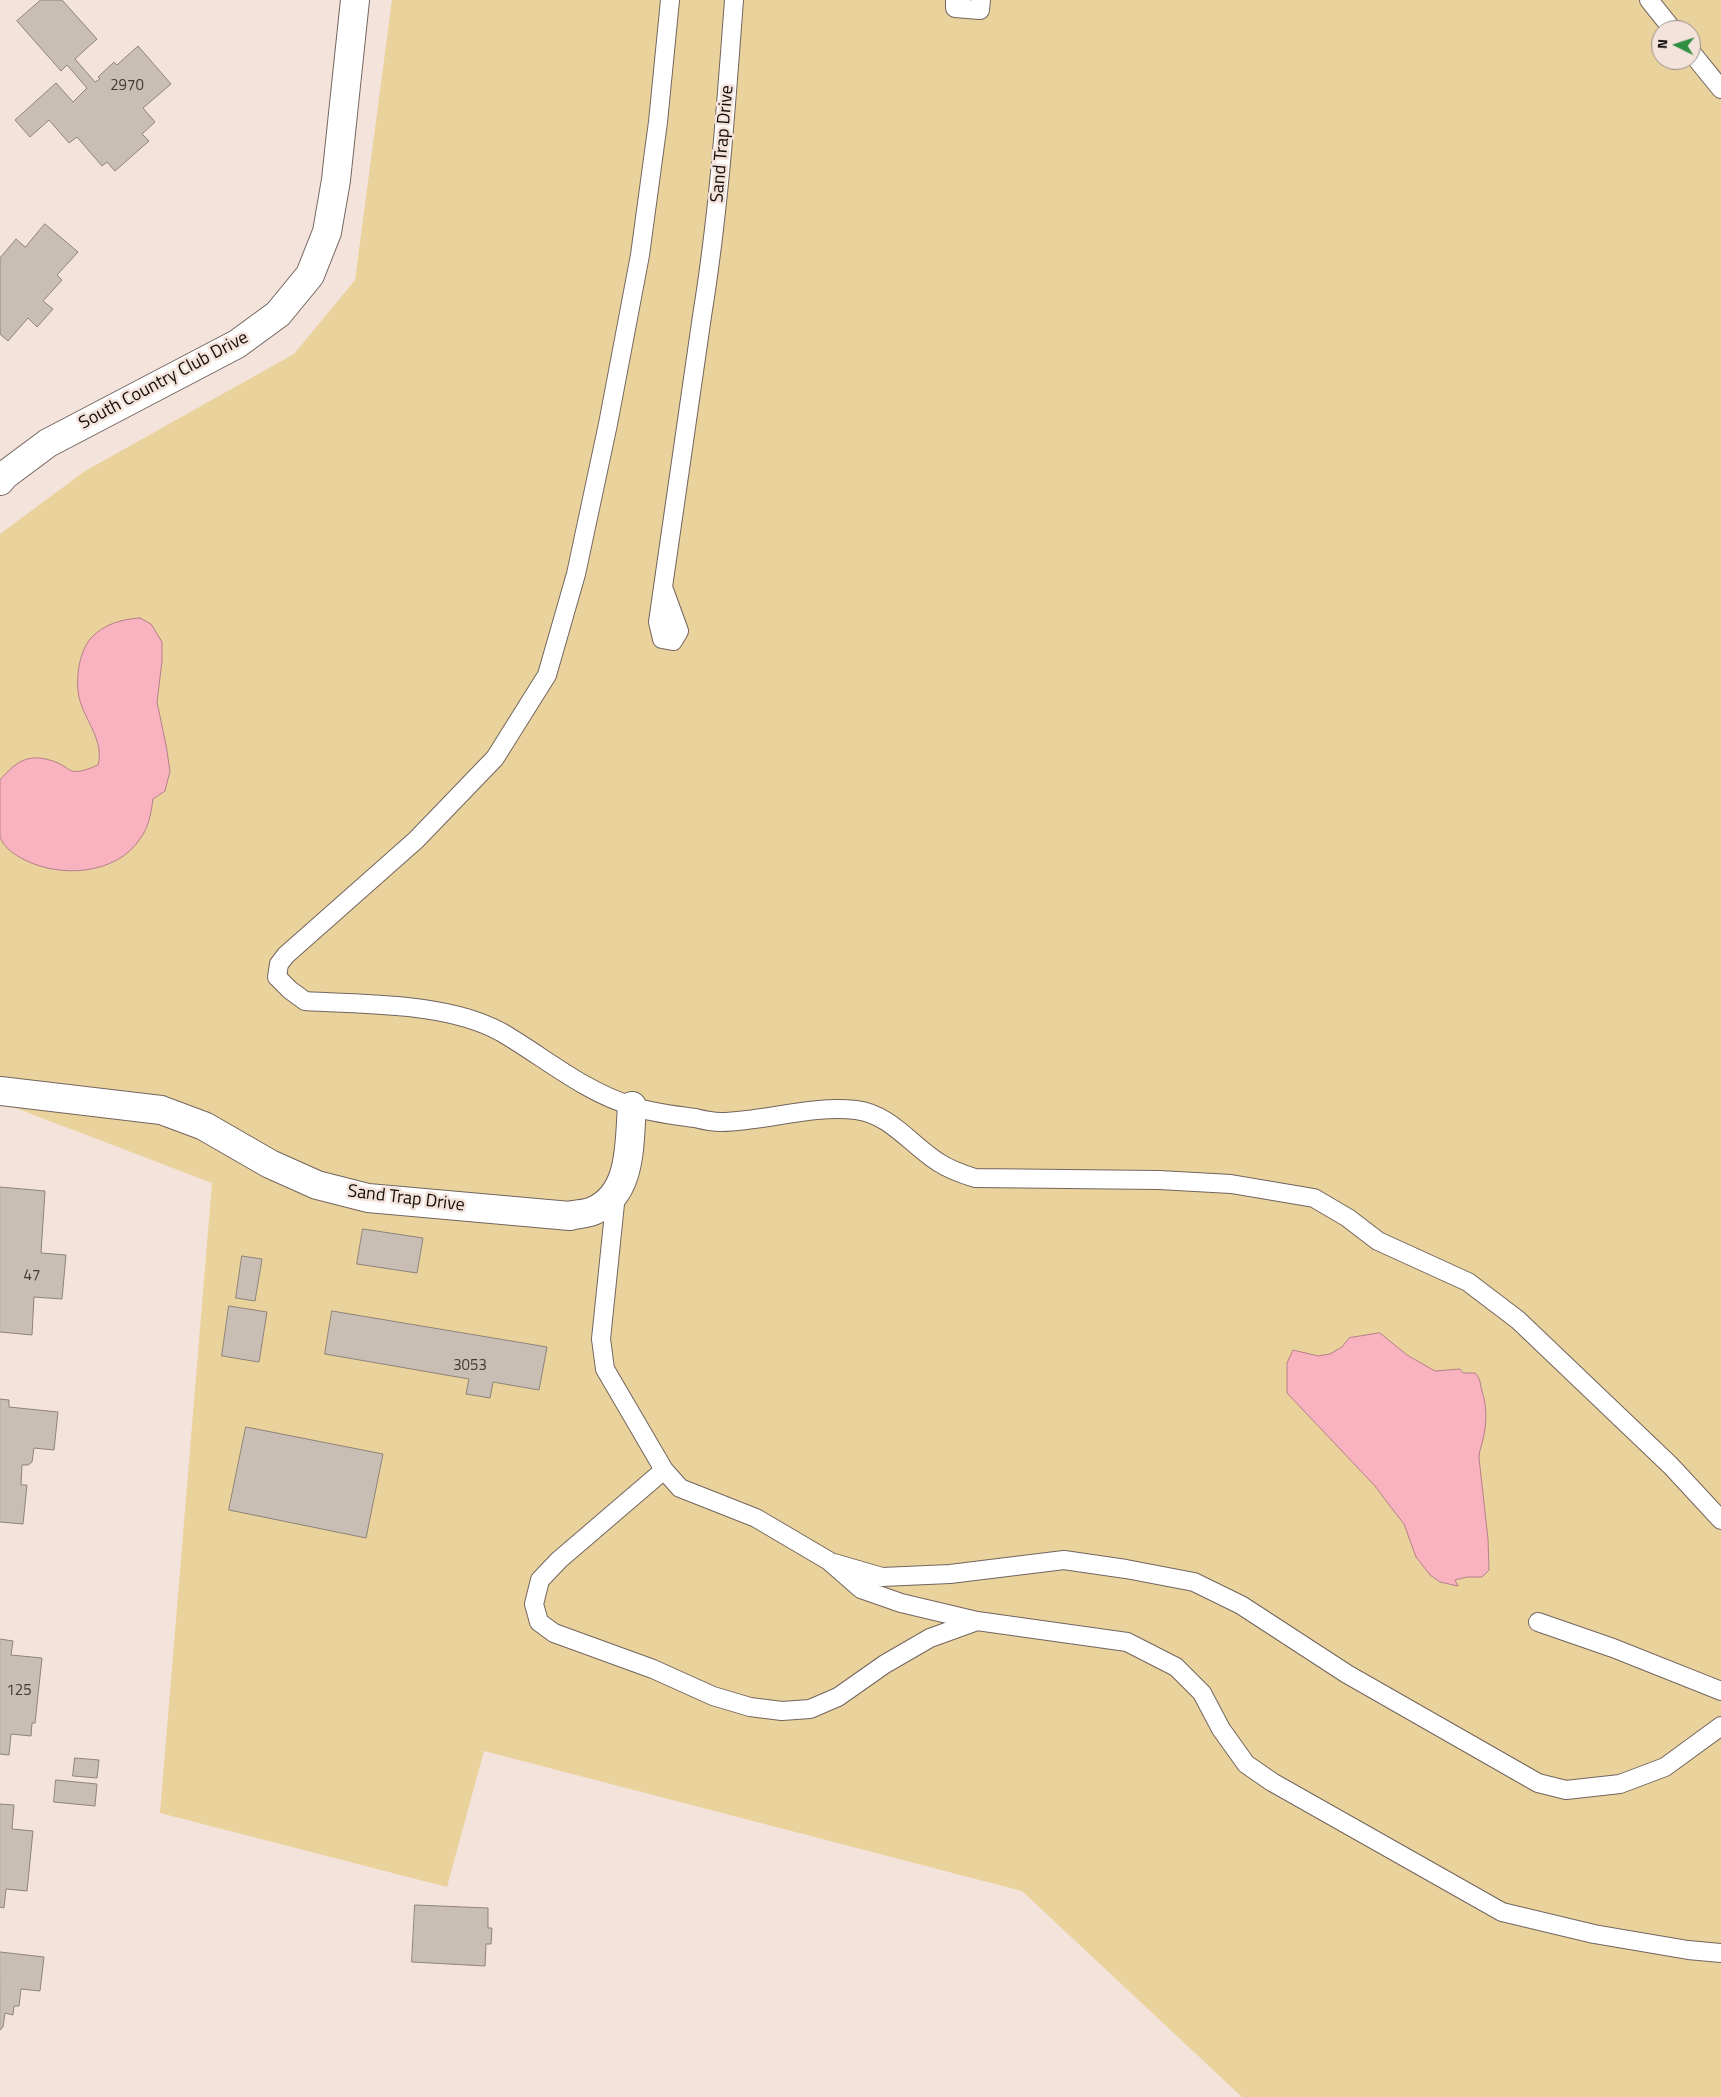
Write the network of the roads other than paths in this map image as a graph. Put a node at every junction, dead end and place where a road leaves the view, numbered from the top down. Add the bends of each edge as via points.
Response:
1 (355, 0) edge
2 (670, 0) edge
3 (734, 0) edge
4 (955, 0) edge
5 (981, 0) edge
6 (1648, 0) edge
7 (1665, 20) edge
8 (1701, 64) edge
9 (1721, 88) edge
10 (0, 481) edge
11 (663, 587) dead end
12 (0, 1091) edge
13 (632, 1106) junction
14 (616, 1194) junction
15 (664, 1470) junction
16 (680, 1488) junction
17 (640, 1490) junction
18 (1721, 1520) edge
19 (829, 1561) junction
20 (976, 1621) junction
21 (1538, 1622) dead end
22 (1720, 1692) edge
23 (1721, 1726) edge
24 (1721, 1953) edge

1 - 10 street, South Country Club Drive via 336,180 327,232 310,275 278,314 237,344 48,443
2 - 13 lane via 640,255 576,574 547,675 495,758 416,840 286,955 279,964 277,977 305,1000 426,1009 462,1016 500,1032 601,1094
3 - 11 lane, Sand Trap Drive via 719,192
4 - 5 lane via 955,8 980,10
6 - 7 lane
8 - 9 lane
12 - 14 street, Sand Trap Drive via 161,1110 204,1126 270,1164 317,1185 368,1198 570,1216 593,1211
13 - 14 street via 626,1169
13 - 18 lane via 720,1122 829,1109 858,1110 880,1118 902,1132 937,1162 976,1178 1231,1184 1314,1198 1378,1241 1468,1282 1518,1320 1671,1466
14 - 15 lane via 601,1339 605,1369
15 - 16 lane
15 - 17 lane
16 - 17 lane via 663,1482
16 - 19 lane via 756,1518
17 - 20 lane via 540,1580 534,1604 539,1622 554,1633 653,1669 713,1696 750,1707 782,1711 810,1709 838,1697 930,1638
19 - 20 lane via 861,1589
19 - 23 lane via 882,1577 950,1574 1064,1560 1194,1582 1241,1605 1347,1674 1538,1783 1566,1790 1620,1784 1665,1767
20 - 24 lane via 1127,1642 1176,1667 1202,1692 1221,1729 1246,1764 1272,1782 1502,1912 1594,1934
21 - 22 lane via 1613,1648

